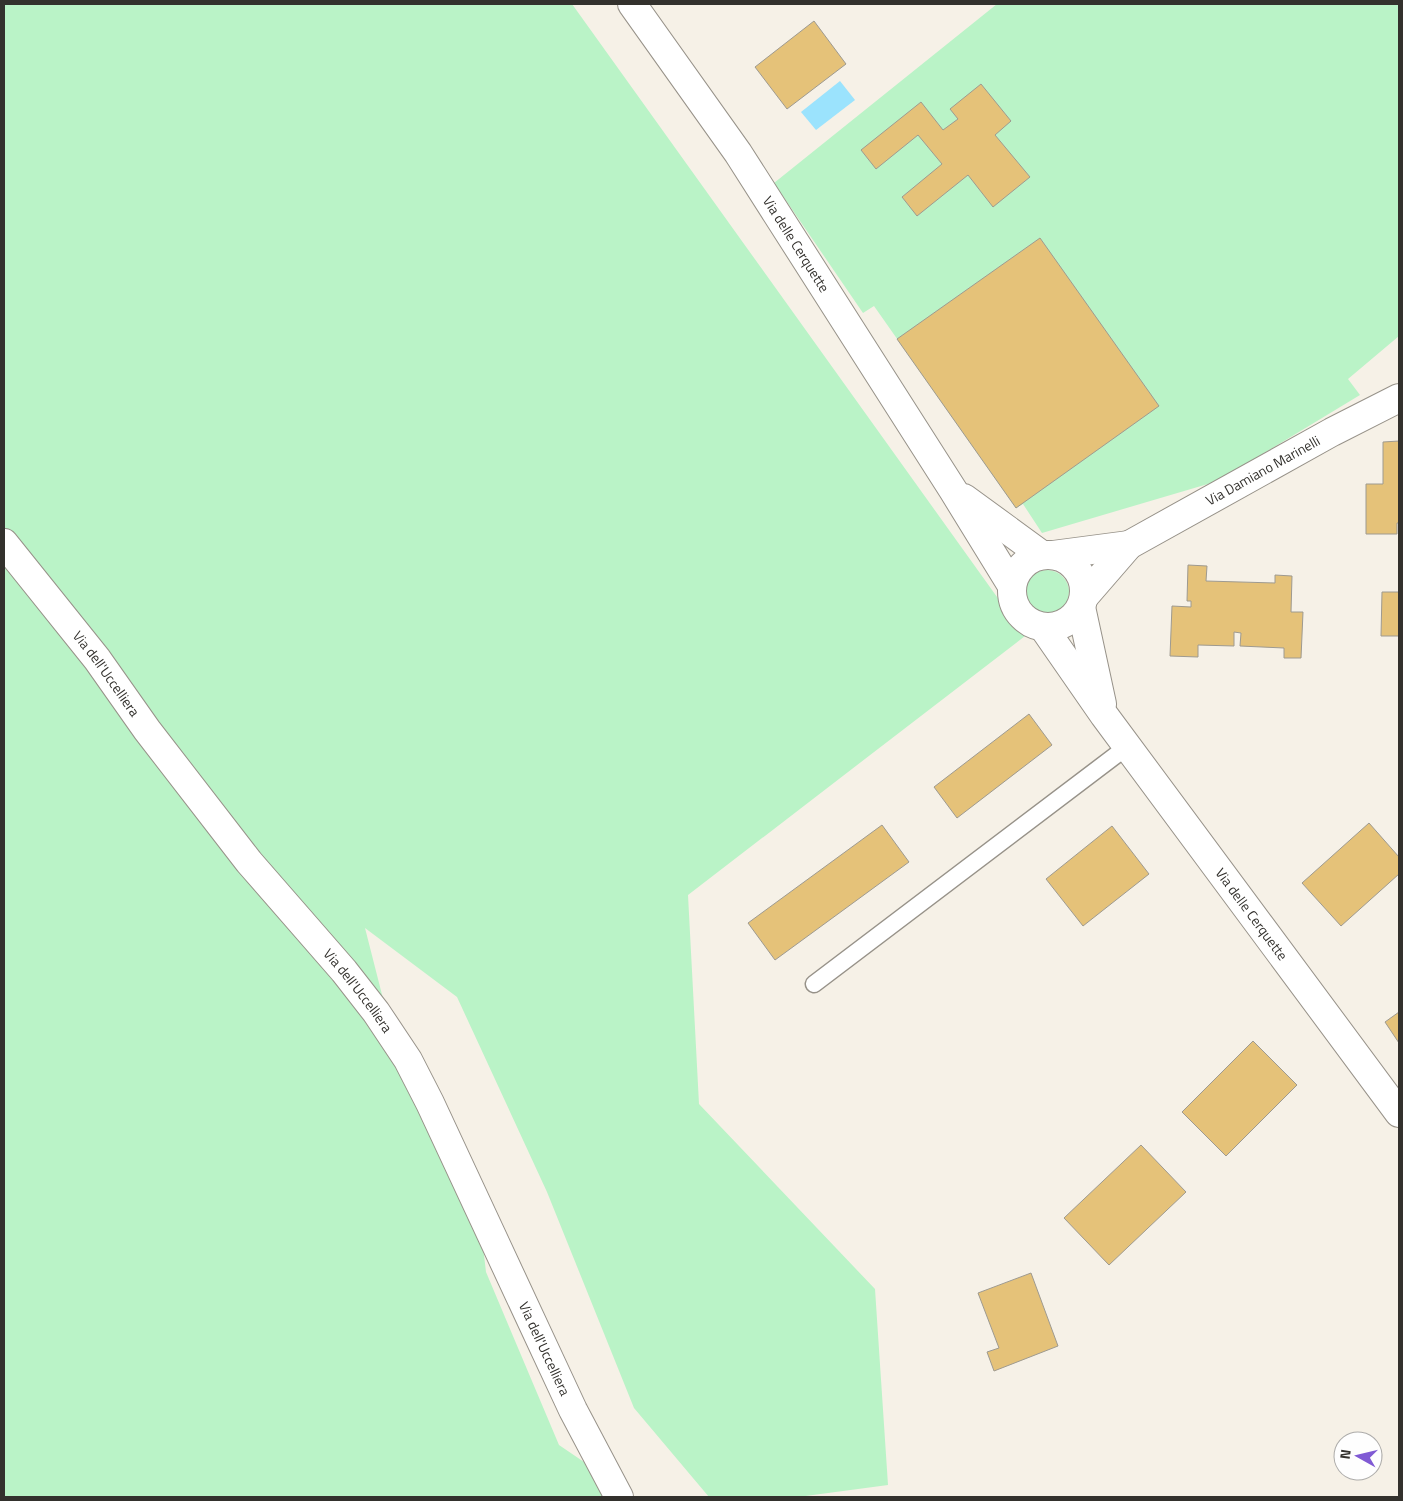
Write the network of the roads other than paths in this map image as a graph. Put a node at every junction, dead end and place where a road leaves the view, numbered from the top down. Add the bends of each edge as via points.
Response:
1 (632, 4) edge
2 (1399, 398) edge
3 (953, 490) junction
4 (4, 543) edge
5 (1129, 545) junction
6 (1047, 555) junction
7 (1012, 586) junction
8 (1083, 602) junction
9 (1043, 627) junction
10 (1104, 715) junction
11 (1128, 746) junction
12 (814, 984) dead end
13 (1399, 1113) edge
14 (619, 1497) edge

1 - 3 street, Via delle Cerquette via 738,153
2 - 5 street, Via Damiano Marinelli
3 - 6 street, Via delle Cerquette
3 - 7 street, Via delle Cerquette
4 - 14 street, Via dell'Uccelliera via 97,659 147,730 249,862 358,988 392,1035 427,1096 573,1410
5 - 6 street, Via Damiano Marinelli
5 - 8 street, Via Damiano Marinelli
6 - 7 street via 1031,559 1022,566
6 - 8 street via 1064,558 1080,574 1084,585
7 - 9 street via 1012,598 1022,618
8 - 9 street via 1074,617 1065,623
8 - 10 street, Via delle Cerquette
9 - 10 street, Via delle Cerquette
10 - 11 street, Via delle Cerquette
11 - 12 lane
11 - 13 street, Via delle Cerquette

